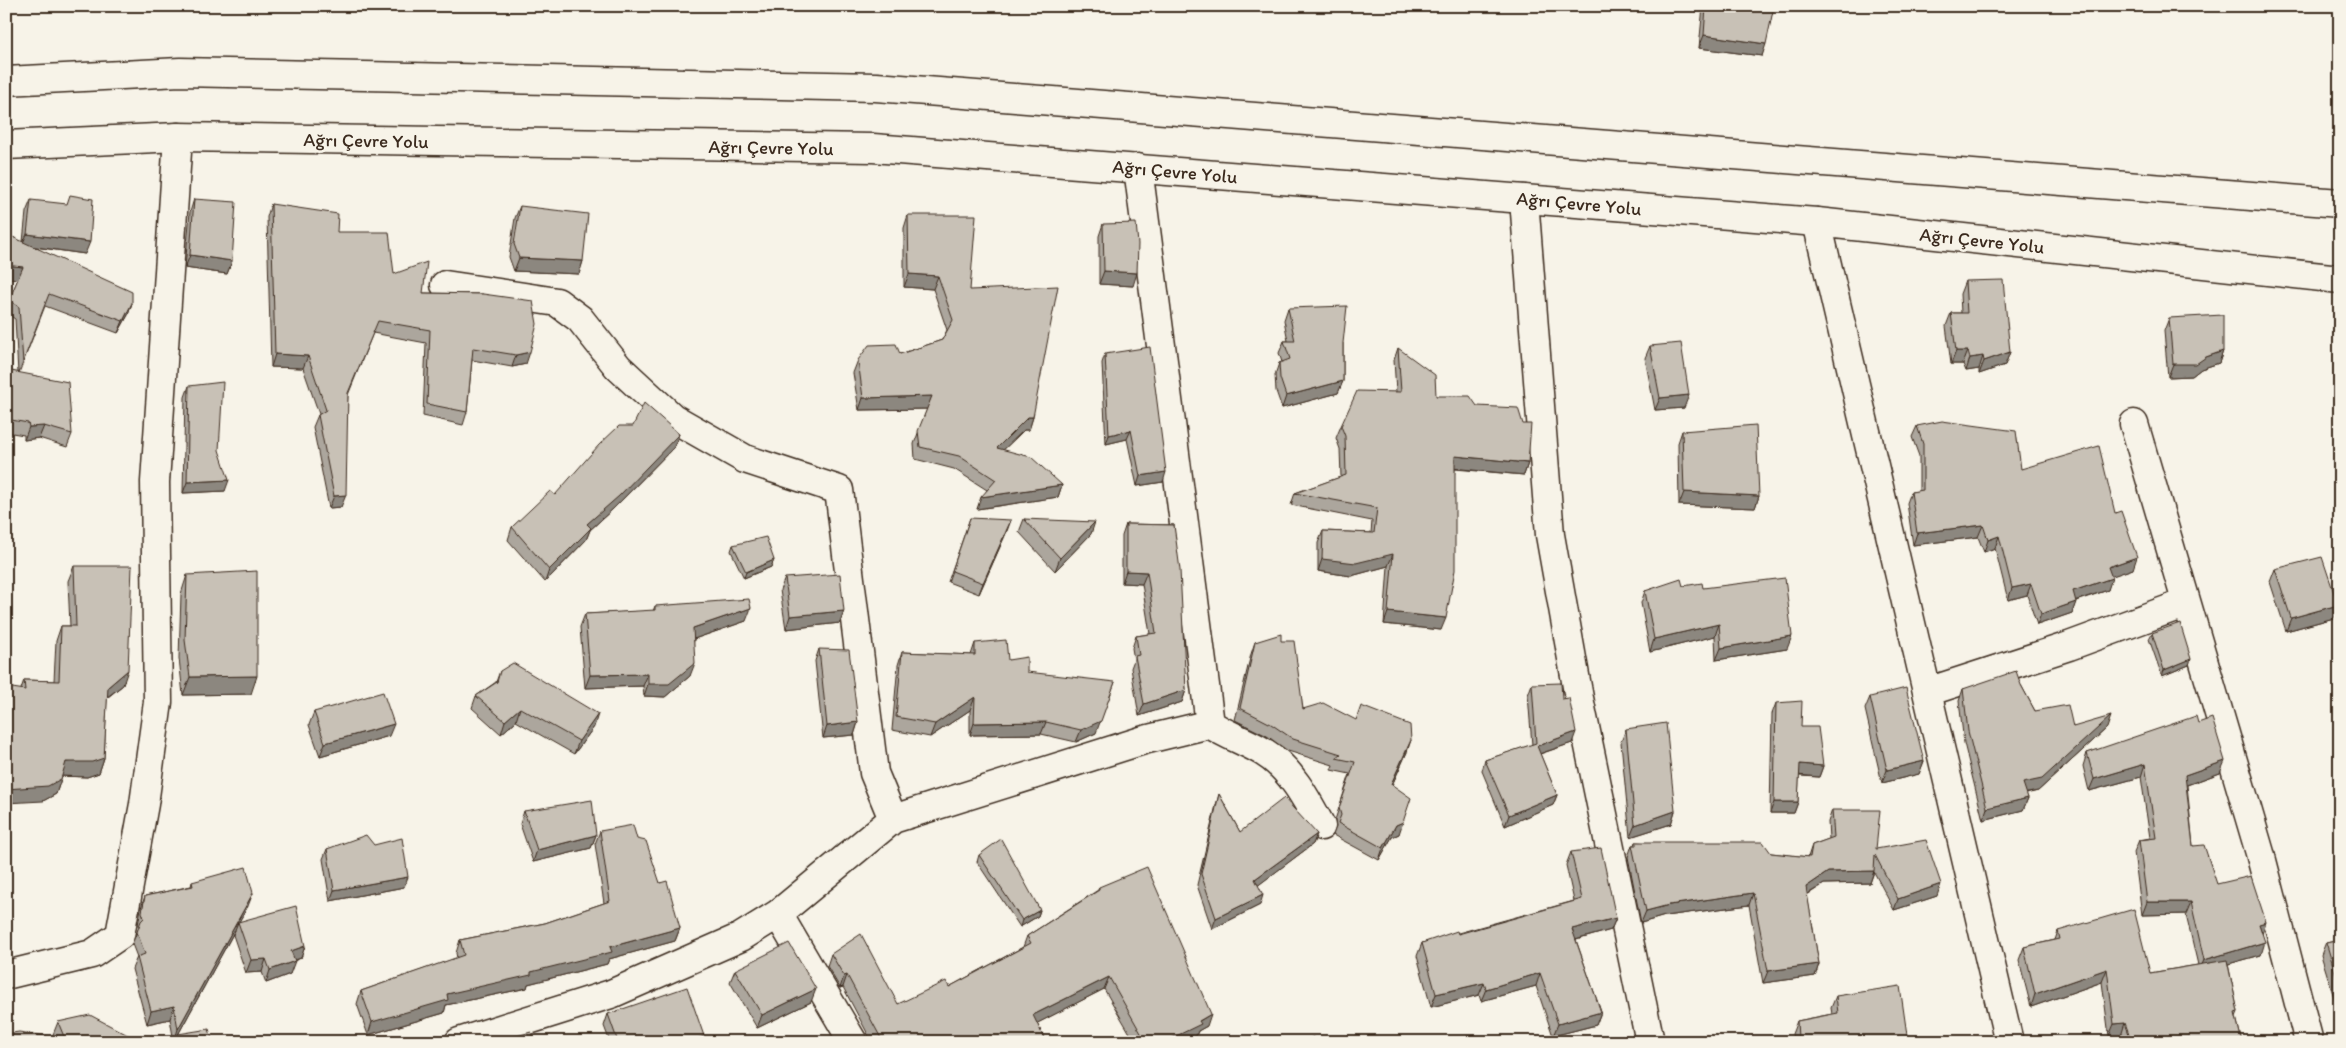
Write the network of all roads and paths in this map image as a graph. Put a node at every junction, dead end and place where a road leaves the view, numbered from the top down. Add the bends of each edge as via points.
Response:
1 (6, 81) edge
2 (178, 137) junction
3 (6, 145) edge
4 (1138, 168) junction
5 (1524, 198) junction
6 (2340, 202) edge
7 (1816, 222) junction
8 (2340, 279) edge
9 (445, 286) dead end
10 (2134, 424) dead end
11 (2186, 603) junction
12 (1927, 692) junction
13 (1210, 724) junction
14 (893, 818) junction
15 (1321, 826) dead end
16 (778, 914) junction
17 (6, 975) edge
18 (459, 1042) edge
19 (853, 1042) edge
20 (1650, 1042) edge
21 (2009, 1042) edge
22 (2309, 1042) edge

1 - 6 main road via 180,72 876,87
2 - 3 main road, Ağrı Çevre Yolu
2 - 4 main road, Ağrı Çevre Yolu via 873,148
2 - 17 main road via 155,482 158,702 144,804 120,935 92,954
4 - 5 main road, Ağrı Çevre Yolu
4 - 13 main road
5 - 7 main road, Ağrı Çevre Yolu
5 - 20 main road via 1550,535 1579,698
7 - 8 main road, Ağrı Çevre Yolu
7 - 12 main road
9 - 14 main road via 557,302 580,319 618,367 673,418 745,459 839,490 874,773
10 - 11 main road
11 - 12 main road via 2069,646
11 - 22 main road via 2260,853
12 - 21 main road
13 - 14 main road via 1144,740
13 - 15 main road via 1266,753 1300,786
14 - 16 main road
16 - 18 main road via 741,937 611,994
16 - 19 main road

